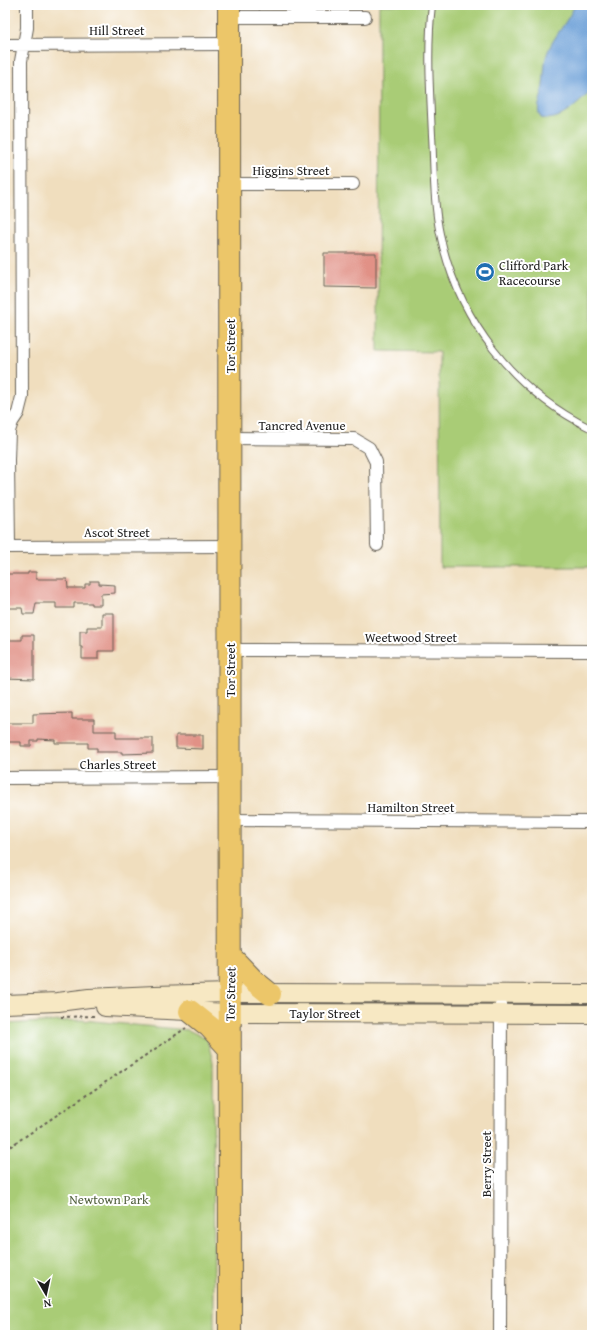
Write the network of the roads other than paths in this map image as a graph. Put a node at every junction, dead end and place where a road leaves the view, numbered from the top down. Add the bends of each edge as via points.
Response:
1 (27, 5) edge
2 (432, 5) edge
3 (229, 11) edge
4 (365, 17) dead end
5 (229, 44) junction
6 (5, 45) edge
7 (24, 45) junction
8 (230, 184) junction
9 (353, 184) dead end
10 (592, 429) edge
11 (230, 438) junction
12 (377, 545) dead end
13 (230, 546) junction
14 (7, 547) edge
15 (230, 650) junction
16 (592, 651) edge
17 (230, 777) junction
18 (5, 778) edge
19 (230, 820) junction
20 (592, 822) edge
21 (230, 957) junction
22 (270, 994) junction
23 (501, 994) junction
24 (592, 994) edge
25 (58, 1002) junction
26 (230, 1003) junction
27 (5, 1004) edge
28 (501, 1013) junction
29 (592, 1014) edge
30 (189, 1019) junction
31 (230, 1049) junction
32 (230, 1335) edge
33 (500, 1335) edge

1 - 7 street
2 - 10 lane via 429,81 436,208 439,232 458,293 486,340 510,369 542,397
3 - 4 street
3 - 5 highway, Tor Street
5 - 7 street, Hill Street
5 - 8 highway, Tor Street
6 - 7 street, Hill Street
7 - 14 street via 21,60 22,397 9,431
8 - 9 street, Higgins Street
8 - 11 highway, Tor Street
11 - 12 street, Tancred Avenue via 354,439 369,448 376,462
11 - 13 highway, Tor Street
13 - 14 street, Ascot Street
13 - 15 highway, Tor Street
15 - 16 street, Weetwood Street
15 - 17 highway, Tor Street
17 - 18 street, Charles Street
17 - 19 highway, Tor Street
19 - 20 street, Hamilton Street
19 - 21 highway, Tor Street
21 - 22 highway
21 - 26 highway, Tor Street
22 - 23 main road, Taylor Street
22 - 26 main road, Taylor Street
23 - 24 main road, Taylor Street
23 - 28 street, Berry Street
25 - 26 main road, Taylor Street via 97,998
25 - 27 main road, Taylor Street
25 - 30 main road, Taylor Street
26 - 28 main road, Taylor Street
26 - 30 main road, Taylor Street
26 - 31 highway, Tor Street
28 - 29 main road, Taylor Street
28 - 33 street, Berry Street
30 - 31 highway via 210,1027
31 - 32 highway, Tor Street

